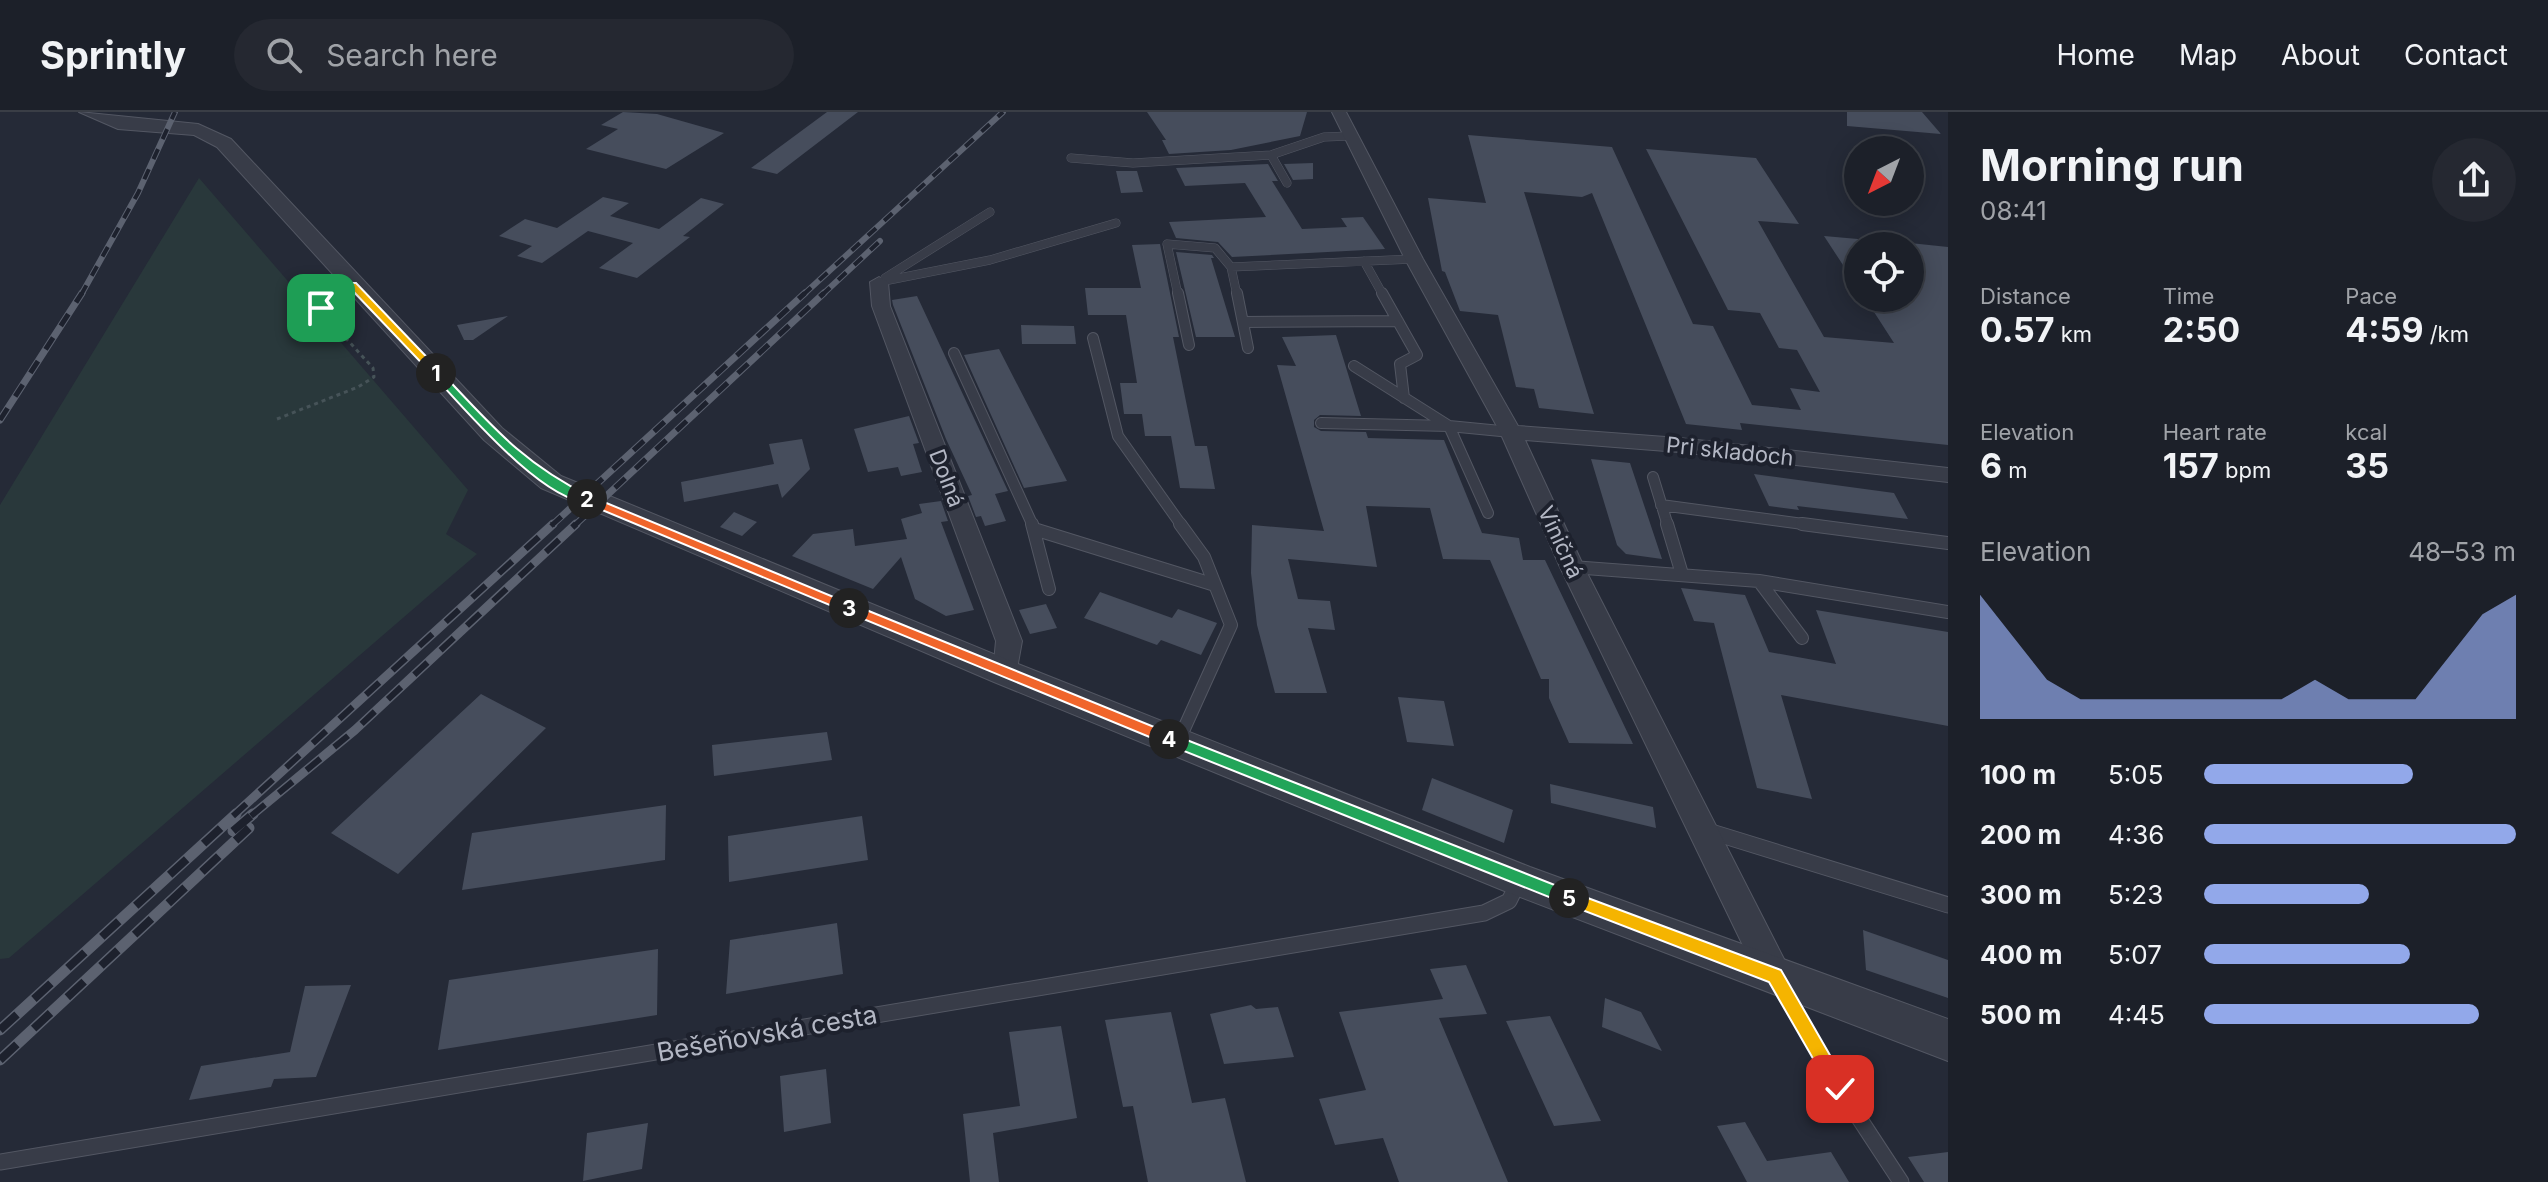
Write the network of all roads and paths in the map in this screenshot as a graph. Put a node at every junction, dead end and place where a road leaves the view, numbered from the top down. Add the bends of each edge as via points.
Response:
1 (88, 112) edge
2 (1339, 112) edge
3 (1350, 136) junction
4 (1271, 155) junction
5 (1071, 158) dead end
6 (1287, 183) dead end
7 (990, 212) dead end
8 (1116, 223) dead end
9 (1414, 259) junction
10 (1364, 261) junction
11 (1231, 267) junction
12 (879, 282) junction
13 (352, 285) junction
14 (1398, 321) junction
15 (1243, 322) junction
16 (1093, 338) dead end
17 (1189, 345) dead end
18 (1248, 348) dead end
19 (954, 353) dead end
20 (1354, 366) dead end
21 (1404, 398) junction
22 (277, 419) dead end
23 (1321, 423) dead end
24 (1449, 426) junction
25 (1511, 432) junction
26 (1948, 475) edge
27 (1653, 477) dead end
28 (1661, 505) junction
29 (1488, 513) dead end
30 (1034, 529) junction
31 (1948, 543) edge
32 (1572, 567) junction
33 (1682, 574) junction
34 (1759, 581) junction
35 (1215, 585) junction
36 (1049, 589) dead end
37 (1948, 612) edge
38 (1802, 638) dead end
39 (1006, 673) junction
40 (1178, 742) junction
41 (1702, 829) junction
42 (1520, 880) junction
43 (1948, 905) edge
44 (1775, 976) junction
45 (1948, 1040) edge
46 (0, 1162) edge
47 (1901, 1182) edge

1 - 13 street via 115,123 198,130 218,138
2 - 3 street, Viničná
3 - 4 lane via 1324,137
3 - 9 street, Viničná
4 - 5 lane via 1133,163
4 - 6 lane
7 - 12 lane
8 - 12 lane via 990,260
9 - 10 lane
9 - 25 street, Viničná
10 - 11 lane
10 - 14 lane
11 - 15 lane
11 - 17 lane via 1215,248 1167,244
12 - 39 street, Dolná via 881,306 1009,641
13 - 22 path via 330,294 321,308 373,368 374,377
13 - 39 street via 513,455 551,482
14 - 15 lane
14 - 21 lane via 1417,355 1400,364
15 - 18 lane
16 - 35 lane via 1118,436 1204,557
19 - 30 lane
20 - 21 lane
21 - 24 lane
23 - 24 lane
24 - 25 lane
24 - 29 lane
25 - 26 street, Pri skladoch
25 - 32 street, Viničná
27 - 28 lane
28 - 31 lane
28 - 33 lane
30 - 35 lane
30 - 36 lane
32 - 33 lane
32 - 41 street, Viničná
33 - 34 lane
34 - 37 lane
34 - 38 lane
35 - 40 lane via 1231,625
39 - 40 street
40 - 42 street
41 - 43 lane
41 - 44 street, Viničná
42 - 44 street
42 - 46 lane, Bešeňovská cesta via 1509,901 1484,913
44 - 45 street
44 - 47 lane

